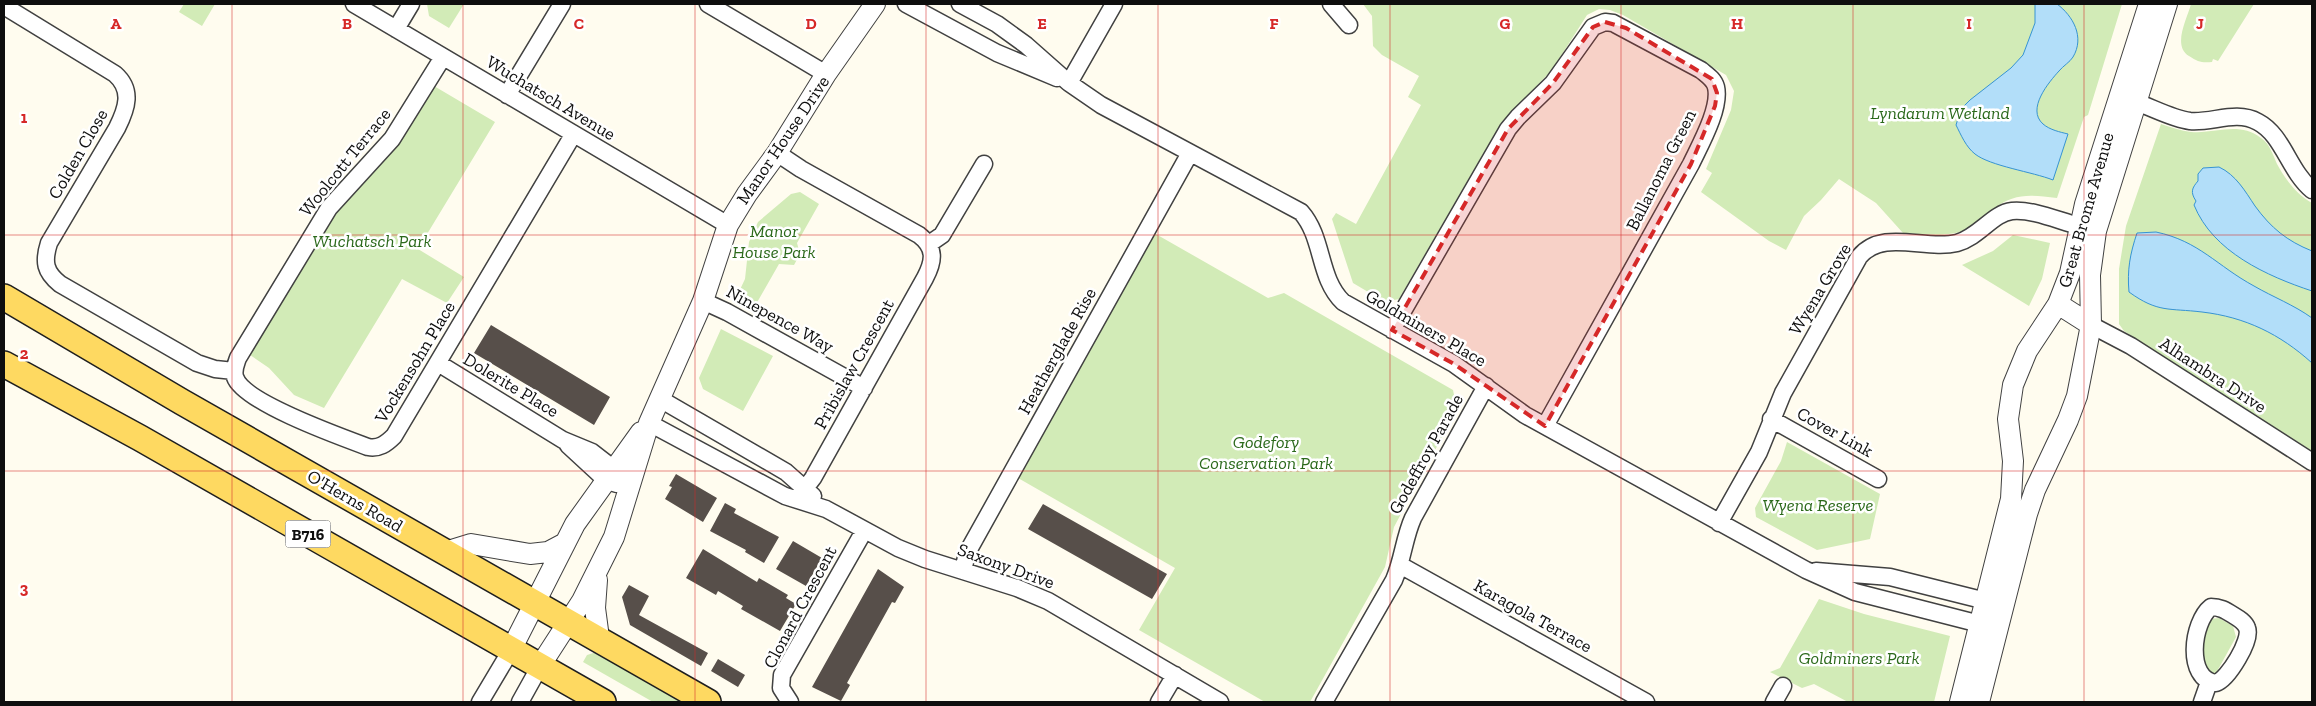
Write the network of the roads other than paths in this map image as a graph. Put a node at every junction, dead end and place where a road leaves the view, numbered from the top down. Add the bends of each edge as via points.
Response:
1 (354, 4) edge
2 (411, 4) edge
3 (562, 4) edge
4 (708, 4) edge
5 (876, 4) edge
6 (906, 4) edge
7 (960, 4) edge
8 (1114, 4) edge
9 (1331, 4) edge
10 (2149, 4) edge
11 (2167, 4) edge
12 (4, 6) edge
13 (1349, 25) dead end
14 (396, 29) junction
15 (443, 57) junction
16 (826, 74) junction
17 (1069, 83) junction
18 (507, 95) junction
19 (2128, 99) junction
20 (574, 135) junction
21 (777, 153) junction
22 (1190, 153) junction
23 (984, 164) dead end
24 (2312, 190) edge
25 (728, 225) junction
26 (2087, 229) junction
27 (929, 244) junction
28 (4, 297) edge
29 (703, 301) junction
30 (2058, 304) junction
31 (2091, 325) junction
32 (1392, 330) junction
33 (4, 364) edge
34 (438, 364) junction
35 (234, 370) junction
36 (1486, 386) junction
37 (864, 388) junction
38 (660, 399) junction
39 (1772, 419) junction
40 (649, 423) junction
41 (1545, 426) junction
42 (2312, 462) edge
43 (612, 475) junction
44 (1878, 479) dead end
45 (629, 485) junction
46 (801, 494) junction
47 (1719, 523) junction
48 (864, 531) junction
49 (565, 543) junction
50 (445, 552) junction
51 (1400, 565) junction
52 (1806, 570) junction
53 (963, 571) junction
54 (598, 573) junction
55 (535, 603) junction
56 (1995, 603) junction
57 (569, 622) junction
58 (1989, 626) junction
59 (598, 638) junction
60 (511, 650) junction
61 (540, 666) junction
62 (1175, 675) junction
63 (2209, 682) dead end
64 (1783, 686) dead end
65 (480, 702) edge
66 (520, 702) edge
67 (603, 702) edge
68 (708, 702) edge
69 (790, 702) edge
70 (1159, 702) edge
71 (1220, 702) edge
72 (1324, 702) edge
73 (1646, 702) edge
74 (1774, 702) edge
75 (1960, 702) edge
76 (1979, 702) edge
77 (2202, 702) edge

1 - 14 street, Wuchatsch Avenue
2 - 14 street
3 - 18 street
4 - 16 street
5 - 16 street, Manor House Drive
6 - 17 street, Goldminers Place via 1016,62
7 - 17 street, Goldminers Place via 1004,29
8 - 17 street
9 - 13 street
10 - 19 street, Great Brome Avenue
11 - 19 street, Great Brome Avenue
12 - 35 street, Colden Close via 115,74 122,80 127,96 122,118 49,243 44,263 51,277 197,364
14 - 15 street, Wuchatsch Avenue
15 - 18 street, Wuchatsch Avenue
15 - 35 street, Woolcott Terrace via 392,139 329,208 241,353
16 - 21 street, Manor House Drive
17 - 22 street, Goldminers Place via 1101,105
18 - 20 street, Wuchatsch Avenue
19 - 24 street via 2190,121 2245,117 2258,122 2270,131 2294,171
19 - 26 street, Great Brome Avenue
20 - 25 street, Wuchatsch Avenue
20 - 34 street, Vockensohn Place
21 - 25 street, Manor House Drive
21 - 27 street via 919,235
22 - 32 street, Goldminers Place via 1301,212 1313,230 1330,286 1336,295
22 - 53 street, Heatherglade Rise via 967,553
23 - 27 street via 942,235
25 - 29 street, Manor House Drive
26 - 30 street, Great Brome Avenue
26 - 31 street, Great Brome Avenue
26 - 39 street, Wyena Grove via 2029,212 2010,211 2001,214 1971,238 1957,243 1886,242 1868,247 1859,257 1783,393
27 - 37 street, Pribislaw Crescent via 932,257 929,270
28 - 50 main road, O'Herns Road
29 - 37 street, Ninepence Way
29 - 38 street, Manor House Drive
30 - 31 street
30 - 56 street, Great Brome Avenue via 2027,351 2013,385 2008,419 2013,461 2011,499
31 - 42 street, Alhambra Drive via 2131,346
31 - 56 street, Great Brome Avenue via 2068,420 2032,498
32 - 36 street, Goldminers Place via 1454,364
32 - 41 street, Ballanoma Green via 1508,129 1553,83 1593,27 1605,22 1613,23 1701,70 1712,79 1717,93 1705,133 1691,164
33 - 60 main road, B716
34 - 35 street, Vockensohn Place via 394,436 380,447 373,448 265,403 243,388
34 - 43 street, Dolerite Place via 563,440
36 - 41 street, Goldminers Place via 1516,410
36 - 51 street, Godeffroy Parade via 1413,518
37 - 46 street, Pribislaw Crescent
38 - 40 street, Manor House Drive
38 - 46 street, Saxony Drive via 786,472
39 - 44 street, Cover Link
39 - 47 street, Wyena Grove via 1758,452
40 - 43 street, Manor House Drive
40 - 45 street, Manor House Drive
40 - 46 street, Saxony Drive via 785,496
41 - 47 street, Goldminers Place
43 - 45 street via 618,485
43 - 49 street, Manor House Drive via 575,524
45 - 54 street, Manor House Drive via 614,537
46 - 48 street, Saxony Drive
47 - 52 street, Goldminers Place
48 - 53 street, Saxony Drive via 924,559
48 - 69 street, Clonard Crescent via 782,675 781,688
49 - 50 street via 548,552 530,554 471,544
49 - 55 street, Manor House Drive
50 - 55 main road, O'Herns Road
51 - 72 street, Godeffroy Parade
51 - 73 street, Karagola Terrace
52 - 56 street, Goldminers Place via 1872,574
52 - 58 street, Goldminers Place via 1862,594
53 - 62 street, Saxony Drive via 1048,601
54 - 57 street, Manor House Drive
54 - 59 street via 595,608
55 - 57 main road, O'Herns Road
55 - 60 street, Manor House Drive
56 - 58 street, Great Brome Avenue
57 - 59 main road, O'Herns Road
57 - 61 street, Manor House Drive
58 - 75 street, Great Brome Avenue
58 - 76 street, Great Brome Avenue
59 - 68 main road, O'Herns Road
60 - 61 main road, B716
60 - 65 street
61 - 66 street
61 - 67 main road, B716
62 - 70 street
62 - 71 street, Saxony Drive
63 - 77 street
64 - 74 street

